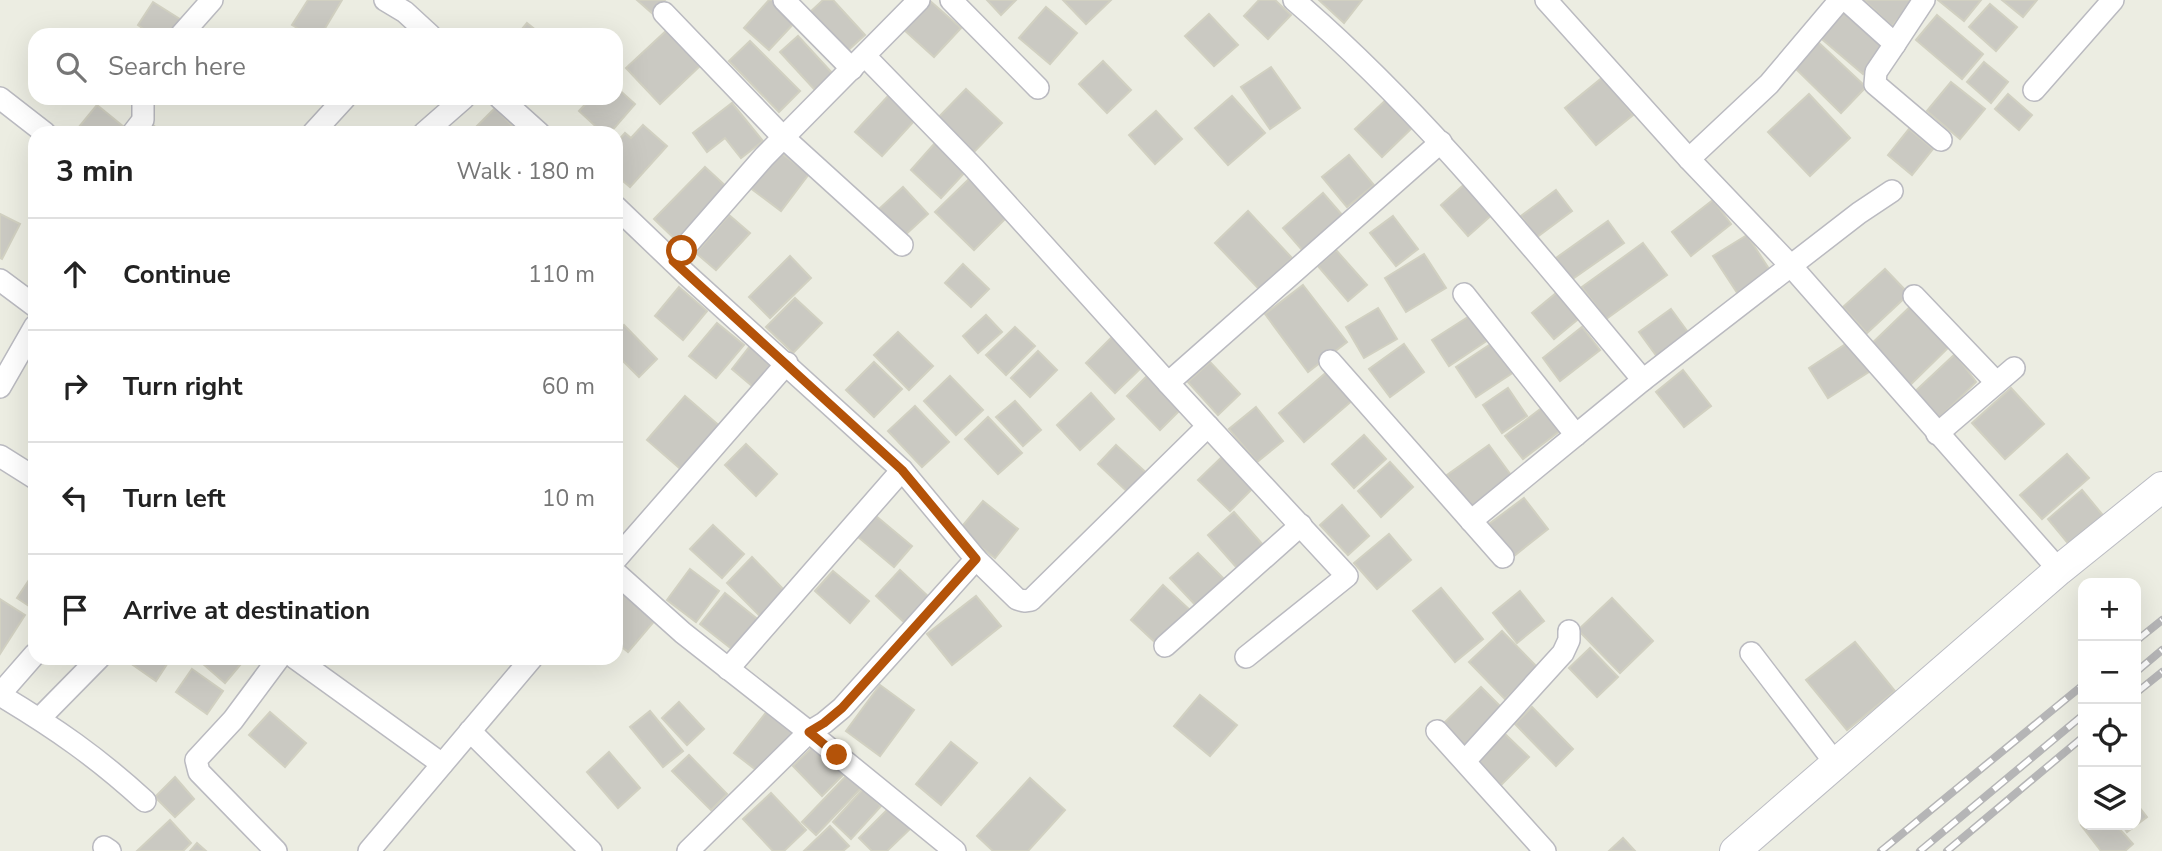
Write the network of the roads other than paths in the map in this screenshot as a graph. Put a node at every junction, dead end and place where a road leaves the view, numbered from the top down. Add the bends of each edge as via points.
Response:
1 (212, 0) edge
2 (385, 0) edge
3 (784, 0) edge
4 (919, 0) edge
5 (951, 0) edge
6 (1294, 0) edge
7 (1546, 0) edge
8 (1840, 0) edge
9 (1846, 0) edge
10 (1924, 0) edge
11 (2113, 0) edge
12 (664, 13) dead end
13 (187, 28) edge
14 (414, 28) edge
15 (1895, 44) junction
16 (858, 62) junction
17 (1038, 88) dead end
18 (2034, 90) dead end
19 (0, 98) edge
20 (143, 105) edge
21 (339, 105) edge
22 (456, 105) edge
23 (508, 105) edge
24 (36, 126) edge
25 (138, 126) edge
26 (319, 126) edge
27 (432, 126) edge
28 (531, 126) edge
29 (783, 137) junction
30 (1941, 140) dead end
31 (1441, 142) junction
32 (1689, 159) junction
33 (1892, 191) dead end
34 (623, 214) edge
35 (902, 245) dead end
36 (673, 261) junction
37 (1791, 267) junction
38 (0, 280) edge
39 (1464, 293) dead end
40 (1914, 296) dead end
41 (28, 301) edge
42 (28, 338) edge
43 (1330, 361) dead end
44 (787, 363) junction
45 (2014, 368) dead end
46 (1643, 380) junction
47 (1996, 382) junction
48 (1168, 383) junction
49 (0, 387) edge
50 (1208, 426) junction
51 (1937, 434) junction
52 (1576, 435) junction
53 (0, 456) edge
54 (902, 470) junction
55 (28, 474) edge
56 (2162, 487) edge
57 (1471, 521) junction
58 (1301, 525) junction
59 (623, 551) edge
60 (1503, 557) dead end
61 (976, 559) junction
62 (2059, 570) junction
63 (623, 580) edge
64 (1569, 631) dead end
65 (1165, 646) dead end
66 (1751, 653) dead end
67 (1246, 657) dead end
68 (28, 662) edge
69 (92, 665) edge
70 (274, 665) edge
71 (305, 665) edge
72 (526, 665) edge
73 (728, 669) junction
74 (0, 694) edge
75 (40, 718) junction
76 (470, 731) junction
77 (809, 732) junction
78 (1437, 732) dead end
79 (1465, 761) junction
80 (442, 764) junction
81 (1836, 764) junction
82 (145, 801) dead end
83 (276, 851) edge
84 (369, 851) edge
85 (591, 851) edge
86 (688, 851) edge
87 (955, 851) edge
88 (1545, 851) edge
89 (1735, 851) edge

1 - 13 street
2 - 14 street
3 - 16 street
4 - 16 street
5 - 17 street
6 - 31 street
7 - 32 street
8 - 32 street via 1769,84
9 - 15 street
10 - 15 street
11 - 18 street
12 - 29 street
15 - 30 street via 1876,72 1875,84
16 - 29 street
16 - 48 street via 974,168
19 - 24 street
20 - 25 street
21 - 26 street
22 - 27 street
23 - 28 street
29 - 35 street
29 - 36 street
31 - 46 street
31 - 48 street
32 - 37 street
33 - 37 street
34 - 36 street
36 - 44 street
37 - 46 street
37 - 51 street
38 - 41 street
39 - 52 street
40 - 47 street
42 - 49 street
43 - 57 street
44 - 54 street
44 - 59 street
45 - 47 street
46 - 52 street
47 - 51 street
48 - 50 street
50 - 58 street
50 - 61 street via 1031,600 1017,598
51 - 62 street
52 - 57 street
53 - 55 street
54 - 61 street
54 - 73 street
56 - 62 street
57 - 60 street
58 - 65 street
58 - 67 street via 1347,576
61 - 77 street via 842,708
62 - 81 street
63 - 73 street
64 - 79 street via 1563,653
66 - 81 street
68 - 74 street
69 - 75 street
70 - 83 street via 196,760 199,772
71 - 80 street
72 - 76 street
73 - 77 street
74 - 75 street
75 - 82 street via 102,762
76 - 80 street
76 - 85 street
77 - 86 street
77 - 87 street
78 - 79 street
79 - 88 street
80 - 84 street
81 - 89 street

